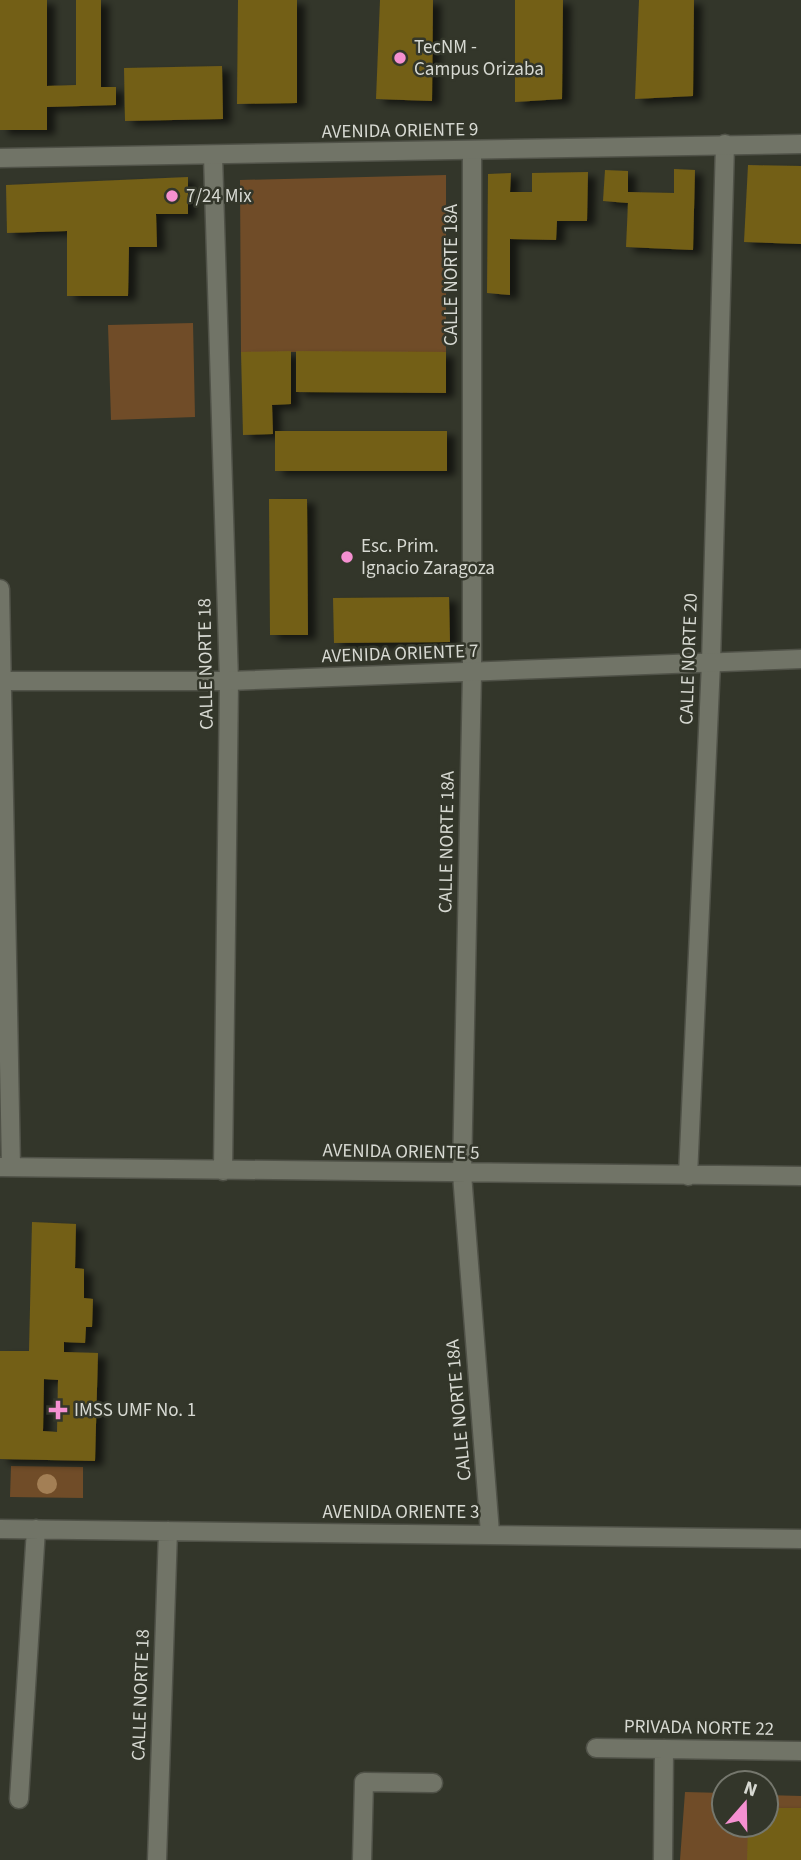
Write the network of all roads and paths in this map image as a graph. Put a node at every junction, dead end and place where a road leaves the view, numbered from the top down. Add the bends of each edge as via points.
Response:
1 (726, 144) junction
2 (801, 144) edge
3 (472, 150) junction
4 (213, 156) junction
5 (0, 158) edge
6 (0, 589) edge
7 (801, 659) edge
8 (711, 663) junction
9 (472, 673) junction
10 (1, 681) edge
11 (229, 681) junction
12 (6, 1167) edge
13 (223, 1171) junction
14 (461, 1174) junction
15 (688, 1176) junction
16 (801, 1176) edge
17 (0, 1529) edge
18 (36, 1529) junction
19 (168, 1531) junction
20 (490, 1533) junction
21 (801, 1539) edge
22 (596, 1748) dead end
23 (664, 1749) junction
24 (801, 1751) edge
25 (433, 1783) dead end
26 (19, 1799) dead end
27 (157, 1860) edge
28 (362, 1860) edge
29 (663, 1860) edge

1 - 2 street, AVENIDA ORIENTE 9
1 - 3 street, AVENIDA ORIENTE 9
1 - 8 street, CALLE NORTE 20
3 - 4 street, AVENIDA ORIENTE 9
3 - 9 street, CALLE NORTE 18A
4 - 5 street, AVENIDA ORIENTE 9
4 - 11 street, CALLE NORTE 18
6 - 10 street
7 - 8 street, AVENIDA ORIENTE 7
8 - 9 street, AVENIDA ORIENTE 7
8 - 15 street, CALLE NORTE 20
9 - 11 street, AVENIDA ORIENTE 7
9 - 14 street, CALLE NORTE 18A
10 - 11 street, AVENIDA ORIENTE 7
10 - 12 street
11 - 13 street, CALLE NORTE 18
12 - 13 street, AVENIDA ORIENTE 5
13 - 14 street, AVENIDA ORIENTE 5
14 - 15 street, AVENIDA ORIENTE 5
14 - 20 street, CALLE NORTE 18A
15 - 16 street, AVENIDA ORIENTE 5
17 - 18 street, AVENIDA ORIENTE 3
18 - 19 street, AVENIDA ORIENTE 3
18 - 26 street
19 - 20 street, AVENIDA ORIENTE 3
19 - 27 street, CALLE NORTE 18
20 - 21 street, AVENIDA ORIENTE 3
22 - 23 street, PRIVADA NORTE 22
23 - 24 street, PRIVADA NORTE 22
23 - 29 street
25 - 28 street via 363,1782

